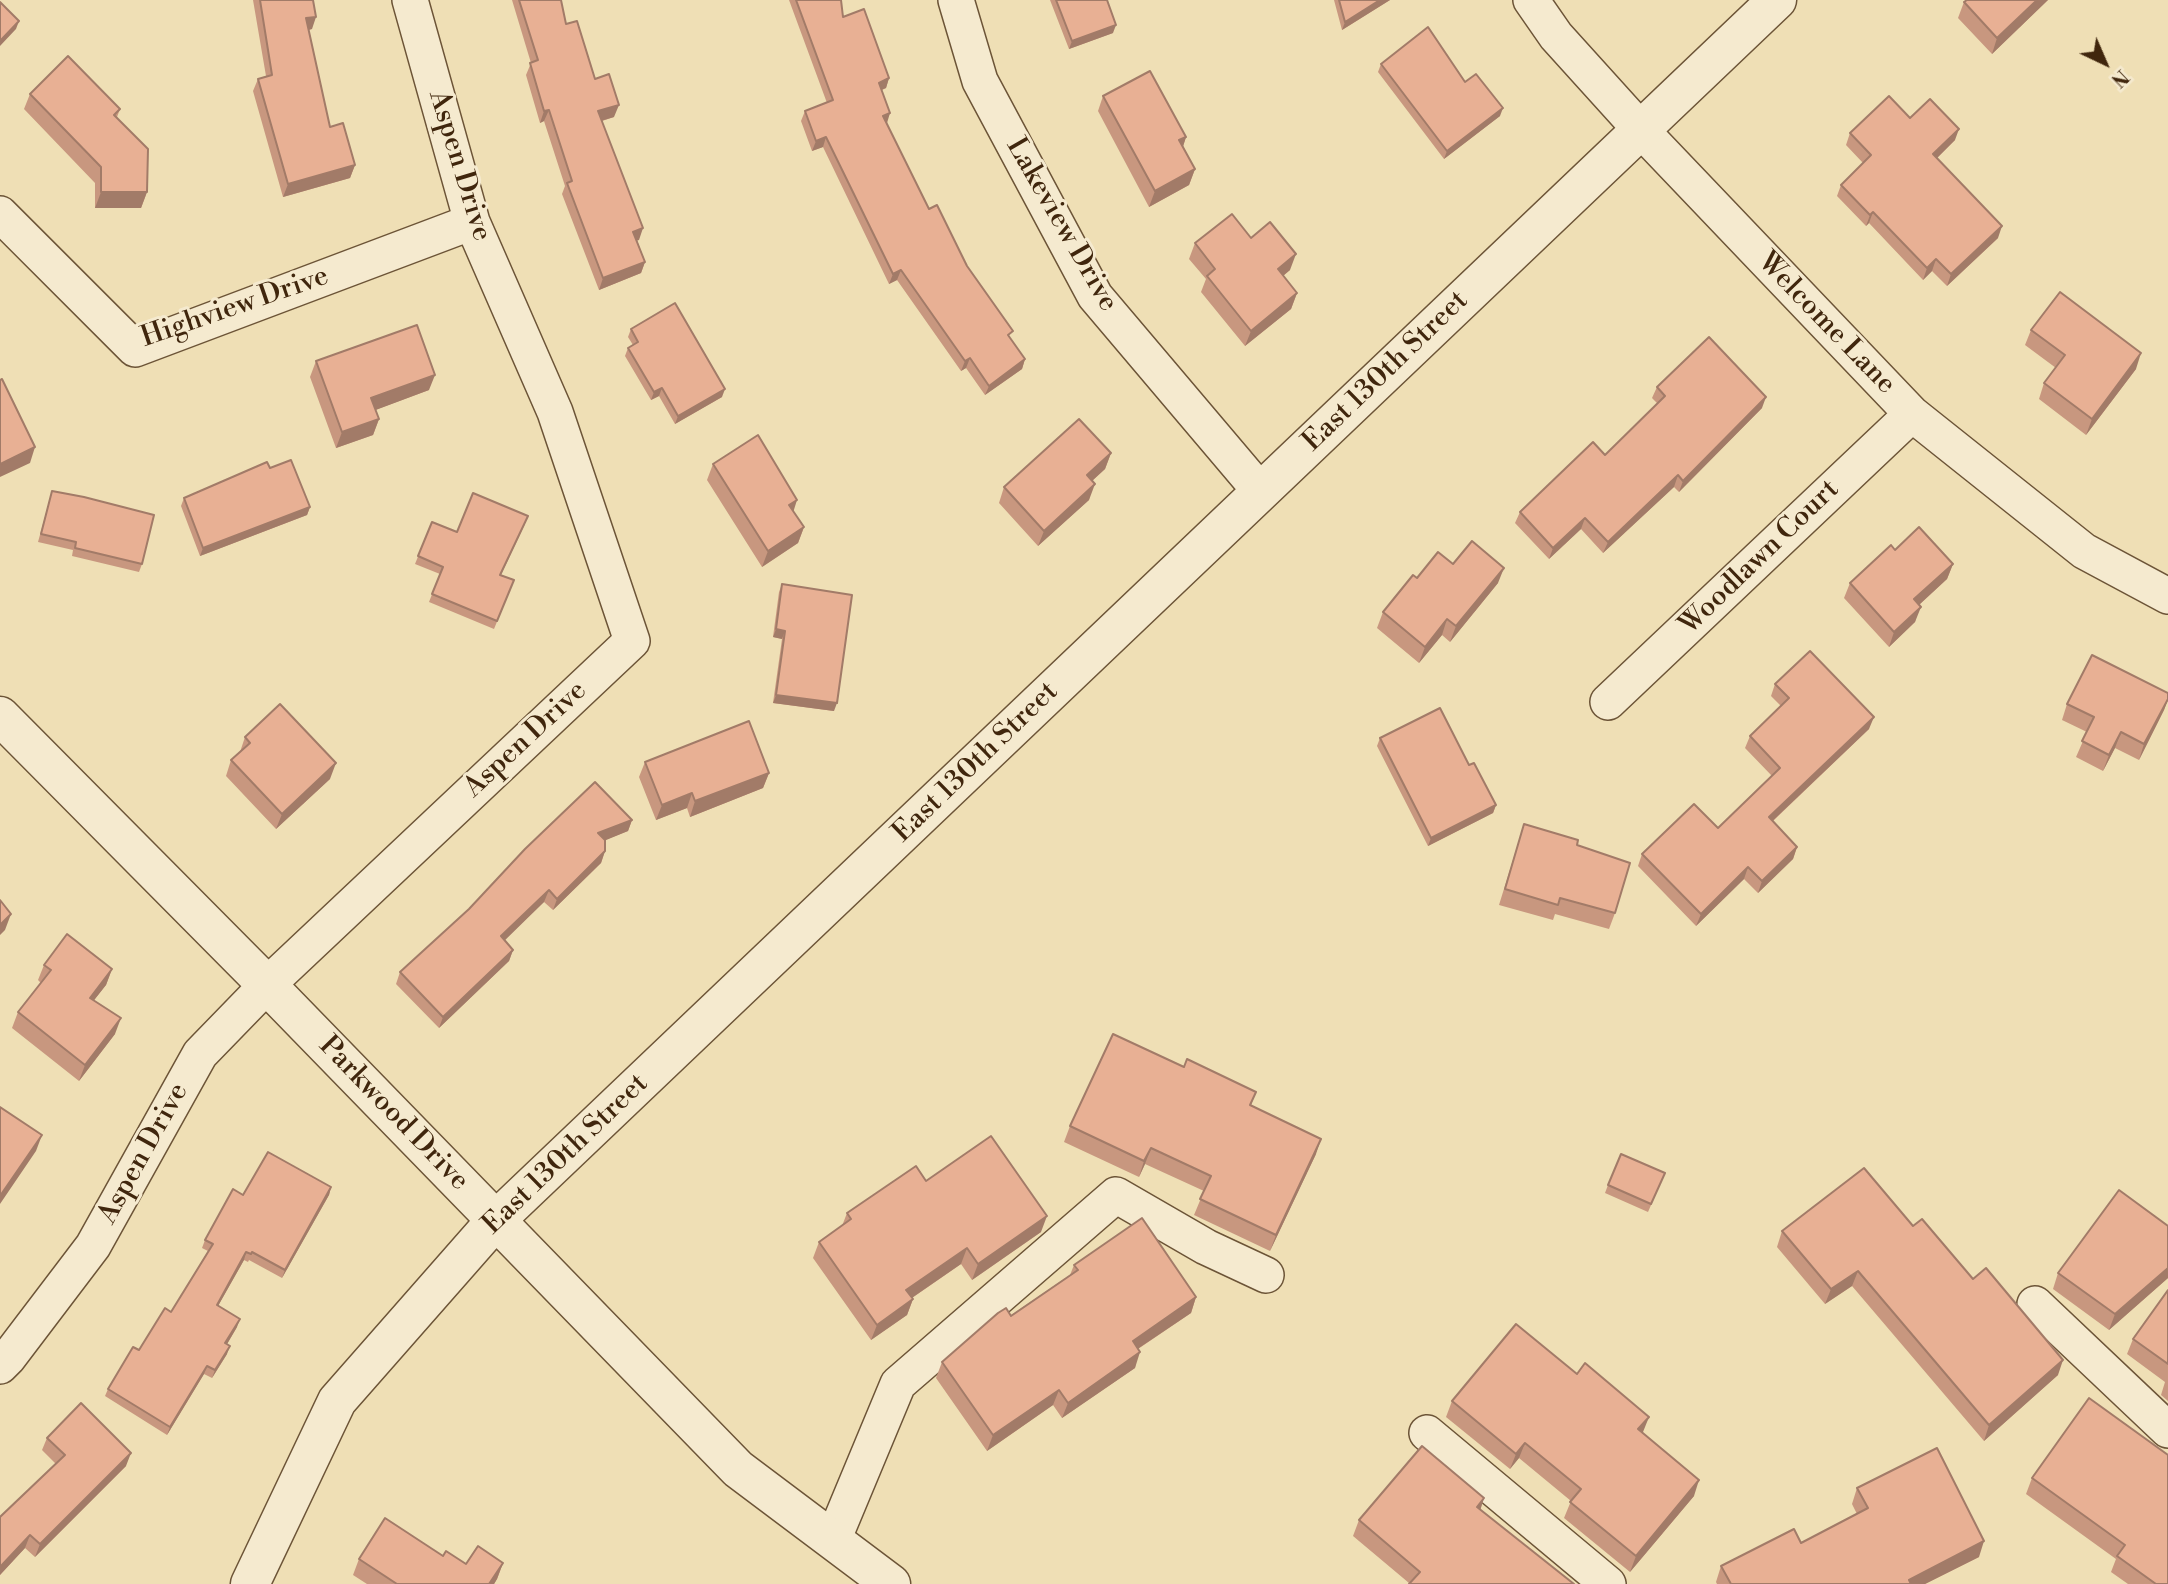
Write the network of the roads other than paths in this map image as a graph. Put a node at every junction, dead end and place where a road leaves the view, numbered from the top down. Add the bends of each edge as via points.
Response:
1 (410, 0) edge
2 (956, 0) edge
3 (1531, 0) edge
4 (1777, 0) edge
5 (1641, 130) junction
6 (0, 214) edge
7 (472, 222) junction
8 (1912, 414) junction
9 (1261, 492) junction
10 (2168, 596) edge
11 (1608, 702) dead end
12 (0, 716) edge
13 (267, 985) junction
14 (496, 1220) junction
15 (1266, 1275) dead end
16 (2035, 1304) dead end
17 (0, 1366) edge
18 (2168, 1430) edge
19 (1427, 1433) dead end
20 (833, 1540) junction
21 (250, 1584) edge
22 (891, 1584) edge
23 (1608, 1584) edge

1 - 7 street, Aspen Drive
2 - 9 street, Lakeview Drive via 980,81 1096,296
3 - 5 street, Welcome Lane via 1556,36
4 - 5 street, East 130th Street
5 - 8 street, Welcome Lane
5 - 9 street, East 130th Street
6 - 7 street, Highview Drive via 135,349
7 - 13 street, Aspen Drive via 555,412 632,641
8 - 10 street, Welcome Lane via 2084,551
8 - 11 street, Woodlawn Court
9 - 14 street, East 130th Street
12 - 13 street, Parkwood Drive
13 - 14 street, Parkwood Drive
13 - 17 street, Aspen Drive via 200,1054 93,1246
14 - 20 street, Parkwood Drive via 738,1469
14 - 21 street, East 130th Street via 337,1401
15 - 20 street via 1206,1247 1116,1195 898,1384
16 - 18 street
19 - 23 street
20 - 22 street, Parkwood Drive

